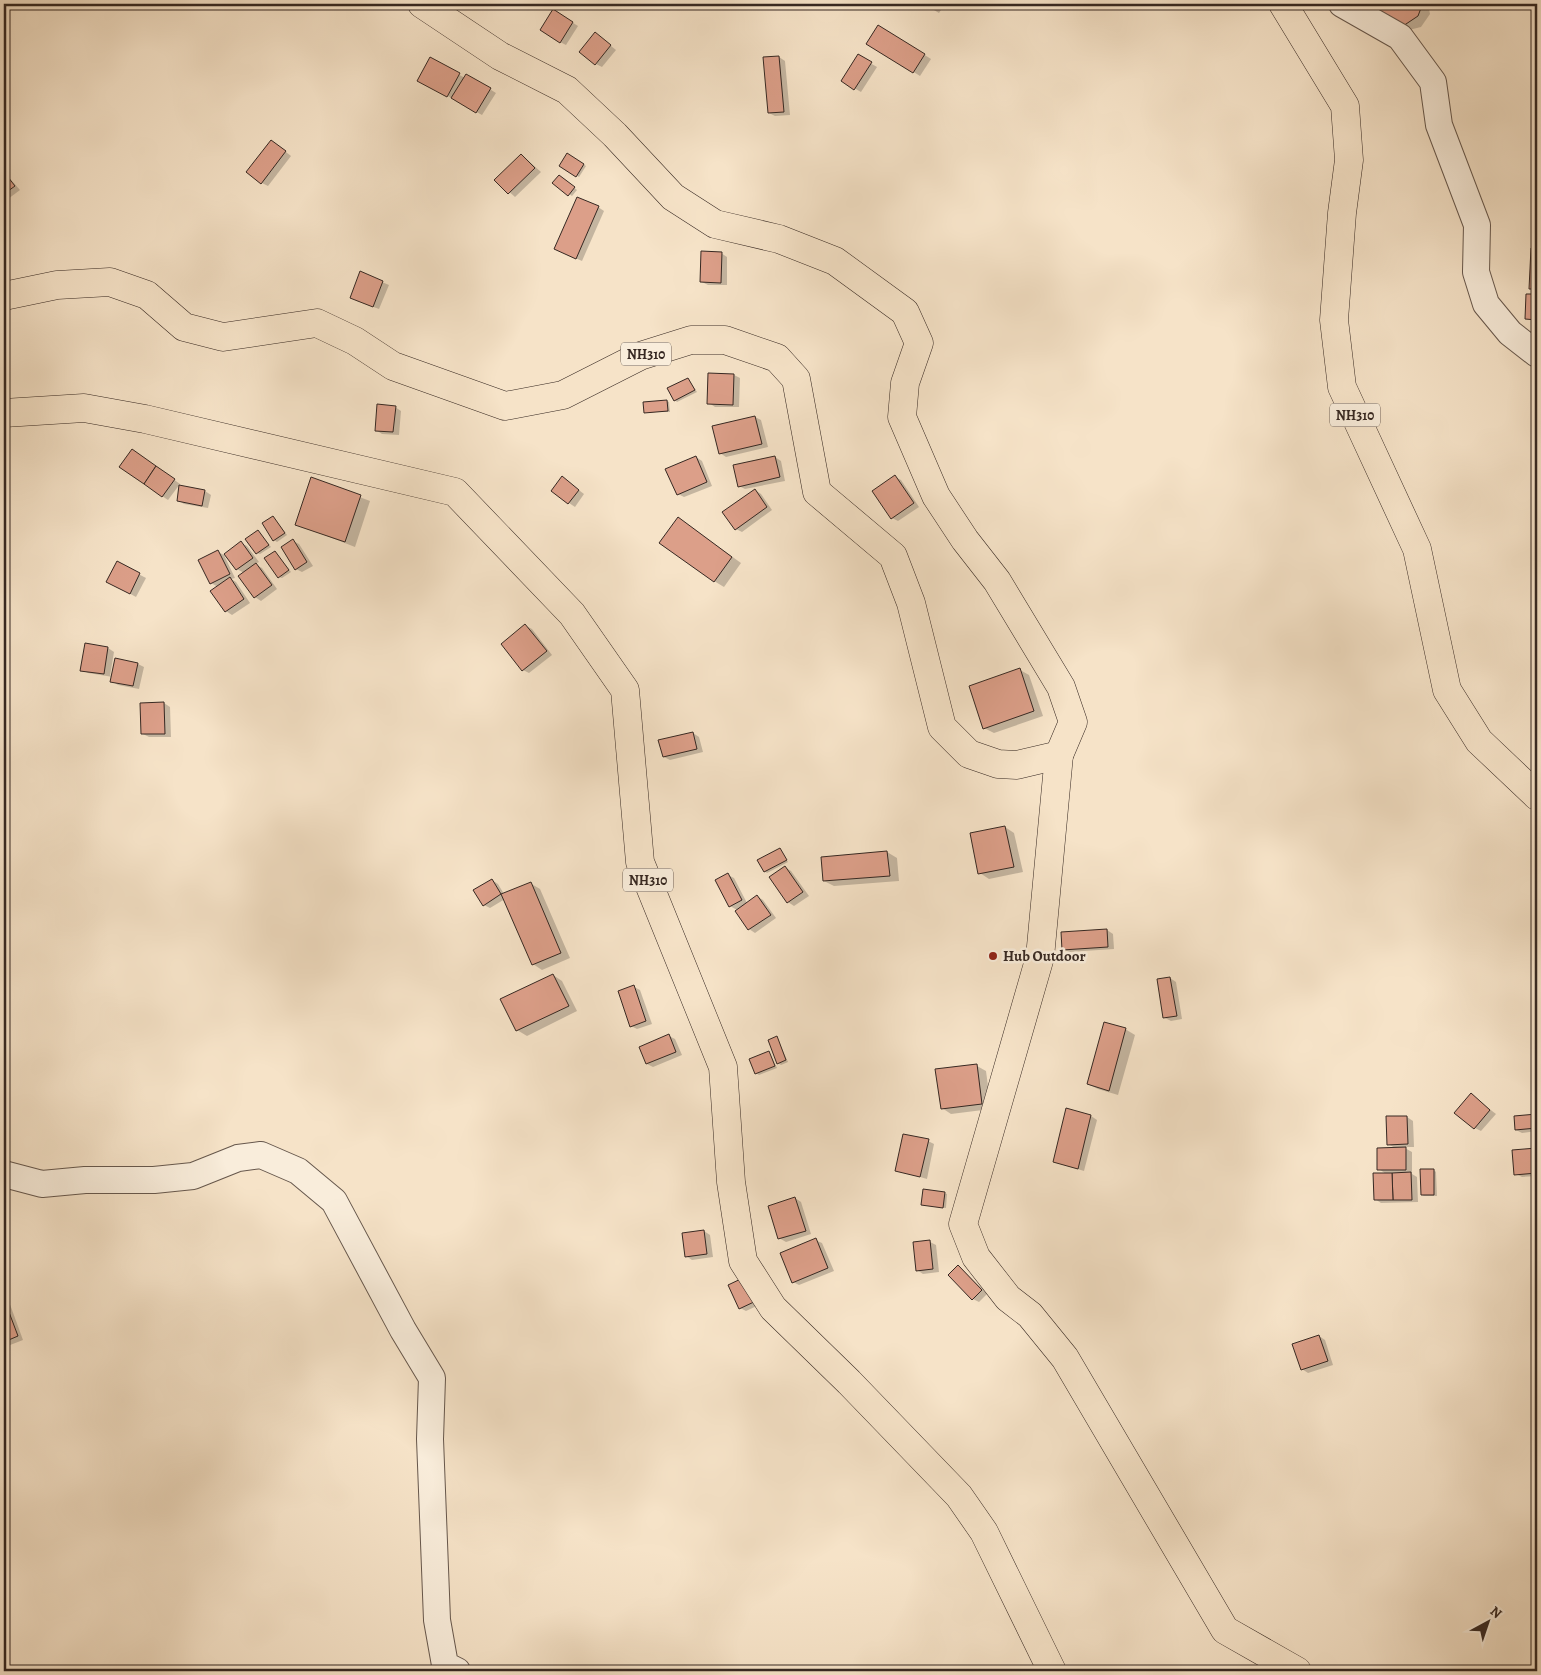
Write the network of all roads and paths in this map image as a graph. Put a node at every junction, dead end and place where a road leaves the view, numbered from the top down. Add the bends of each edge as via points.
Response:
1 (422, 4) edge
2 (1283, 4) edge
3 (1342, 4) edge
4 (4, 296) edge
5 (1537, 354) edge
6 (4, 413) edge
7 (1059, 755) junction
8 (1537, 796) edge
9 (4, 1174) edge
10 (457, 1671) edge
11 (1052, 1671) edge
12 (1297, 1671) edge

1 - 7 main road via 500,56 567,90 616,135 673,197 715,224 779,239 835,260 905,312 919,343 905,383 902,417 936,496 997,581 1061,687 1073,722
2 - 8 main road, NH310 via 1345,106 1349,160 1334,320 1342,387 1417,548 1446,690 1479,742
3 - 5 street via 1400,37 1434,82 1439,125 1477,225 1476,272 1486,304 1510,333
4 - 7 main road, NH310 via 57,285 110,282 147,295 184,326 223,337 317,323 355,341 393,366 505,406 562,395 640,356 691,340 725,340 778,358 796,379 817,492 893,556 911,603 942,728 969,754 998,764 1017,765
6 - 11 main road, NH310 via 84,408 145,419 456,492 572,614 625,690 640,862 723,1067 731,1182 743,1261 772,1308 850,1382 959,1496 984,1532
7 - 12 main road via 1040,957 963,1224 976,1257 1008,1298 1030,1315 1065,1358 1225,1630
9 - 10 street via 42,1184 154,1180 194,1176 238,1158 261,1156 298,1171 334,1202 402,1330 432,1378 430,1439 437,1620 445,1665

